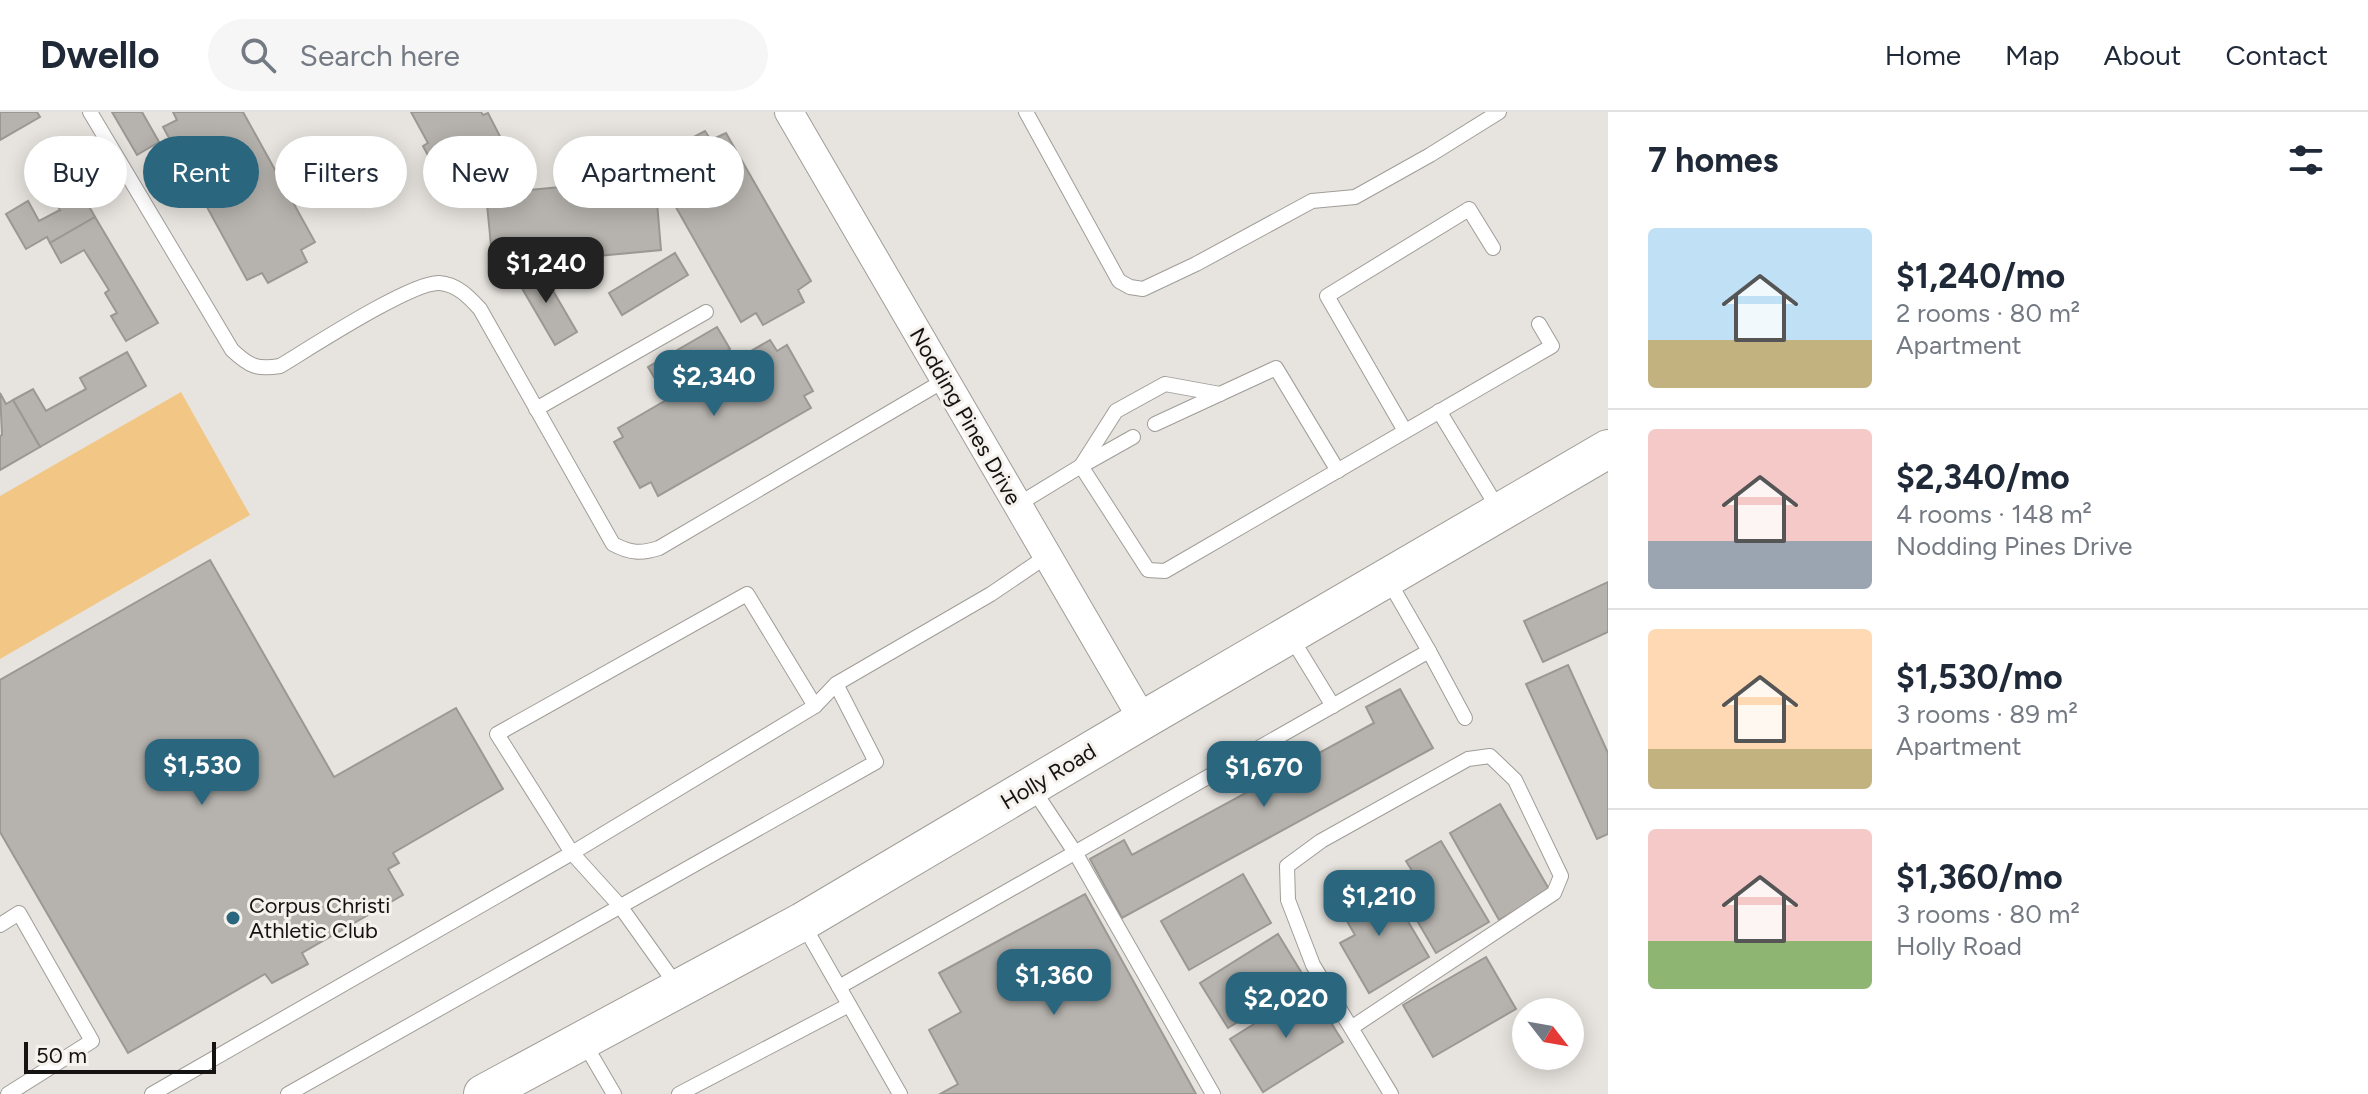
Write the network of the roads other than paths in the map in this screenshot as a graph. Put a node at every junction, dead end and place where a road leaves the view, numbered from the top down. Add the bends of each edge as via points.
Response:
1 (90, 112) edge
2 (789, 112) edge
3 (1026, 112) edge
4 (1499, 112) edge
5 (1493, 248) dead end
6 (706, 312) dead end
7 (1539, 324) dead end
8 (945, 380) junction
9 (1220, 394) junction
10 (536, 409) junction
11 (1439, 411) junction
12 (1155, 424) dead end
13 (1405, 431) junction
14 (1133, 437) dead end
15 (1608, 449) edge
16 (1081, 466) junction
17 (1338, 471) junction
18 (1017, 505) junction
19 (1500, 512) junction
20 (1047, 556) junction
21 (1387, 578) junction
22 (1289, 634) junction
23 (1429, 651) junction
24 (836, 684) junction
25 (815, 706) junction
26 (1333, 706) junction
27 (1465, 718) dead end
28 (1143, 720) junction
29 (1031, 786) junction
30 (572, 853) junction
31 (1076, 854) junction
32 (620, 906) junction
33 (802, 922) junction
34 (0, 925) edge
35 (839, 987) junction
36 (679, 989) junction
37 (849, 1005) junction
38 (1351, 1028) junction
39 (582, 1041) junction
40 (8, 1094) edge
41 (152, 1094) edge
42 (288, 1094) edge
43 (483, 1094) edge
44 (614, 1094) edge
45 (679, 1094) edge
46 (900, 1094) edge
47 (1213, 1094) edge
48 (1391, 1094) edge

1 - 10 lane via 243,361 261,369 280,366 386,304 435,283 449,284 480,309
2 - 8 street, Nodding Pines Drive
3 - 4 lane via 1119,281 1143,289 1312,201 1355,197
5 - 13 lane via 1469,209 1327,296
6 - 10 lane
7 - 11 lane via 1552,346
8 - 10 lane via 644,553 613,544
8 - 18 street, Nodding Pines Drive
9 - 12 lane
9 - 16 lane via 1165,384 1116,411
9 - 17 lane via 1276,368
11 - 13 lane
11 - 19 lane
13 - 17 lane
14 - 16 lane
15 - 19 main road, Holly Road
16 - 17 lane via 1148,570 1165,571
16 - 18 lane
18 - 20 street, Nodding Pines Drive
19 - 21 main road, Holly Road
20 - 24 lane
20 - 28 street, Nodding Pines Drive
21 - 22 main road, Holly Road
21 - 23 lane
22 - 26 lane
22 - 28 main road, Holly Road
23 - 26 lane
23 - 27 lane
24 - 25 lane
24 - 32 lane via 876,762
25 - 30 lane
25 - 30 lane via 747,594 497,734
26 - 31 lane
28 - 29 main road, Holly Road
29 - 31 lane
29 - 33 main road, Holly Road
30 - 32 lane
30 - 41 lane
31 - 35 lane
31 - 47 lane
32 - 36 lane
32 - 42 lane
33 - 35 lane
33 - 36 main road, Holly Road
34 - 40 lane via 19,913 92,1041
35 - 37 lane
36 - 39 main road, Holly Road
37 - 45 lane
37 - 46 lane
38 - 38 lane via 1313,965 1288,900 1287,866 1321,841 1468,759 1490,756 1515,780 1561,876 1554,893
38 - 48 lane
39 - 43 main road, Holly Road
39 - 44 lane

